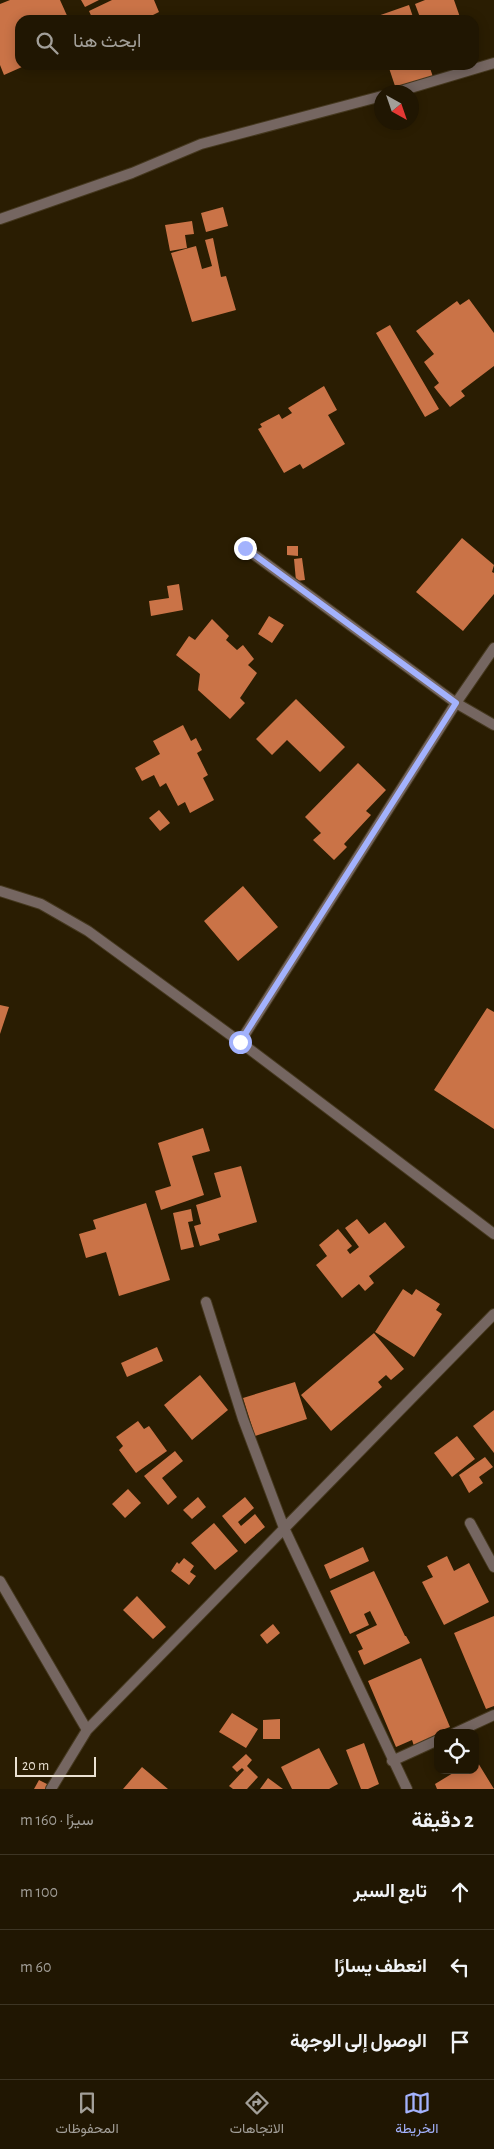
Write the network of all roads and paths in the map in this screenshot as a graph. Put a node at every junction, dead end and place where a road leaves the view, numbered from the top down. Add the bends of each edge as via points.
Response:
1 (494, 63) edge
2 (479, 67) edge
3 (471, 70) edge
4 (419, 85) edge
5 (374, 98) edge
6 (0, 219) edge
7 (245, 548) dead end
8 (494, 648) edge
9 (456, 703) junction
10 (494, 725) edge
11 (0, 891) edge
12 (240, 1042) junction
13 (494, 1234) edge
14 (206, 1302) dead end
15 (494, 1314) edge
16 (470, 1523) dead end
17 (284, 1528) junction
18 (494, 1567) edge
19 (0, 1582) edge
20 (494, 1715) edge
21 (463, 1729) edge
22 (87, 1730) junction
23 (434, 1742) edge
24 (392, 1761) junction
25 (51, 1789) edge
26 (407, 1789) edge

1 - 2 street
3 - 4 street
5 - 6 street via 201,144 132,173
7 - 9 street
8 - 9 street
9 - 10 street
9 - 12 street
11 - 12 street via 40,904 71,920
12 - 13 street
14 - 17 street
15 - 17 street
16 - 18 street
17 - 22 street
17 - 24 street
19 - 22 street
20 - 21 street
22 - 25 street
23 - 24 street
24 - 26 street

